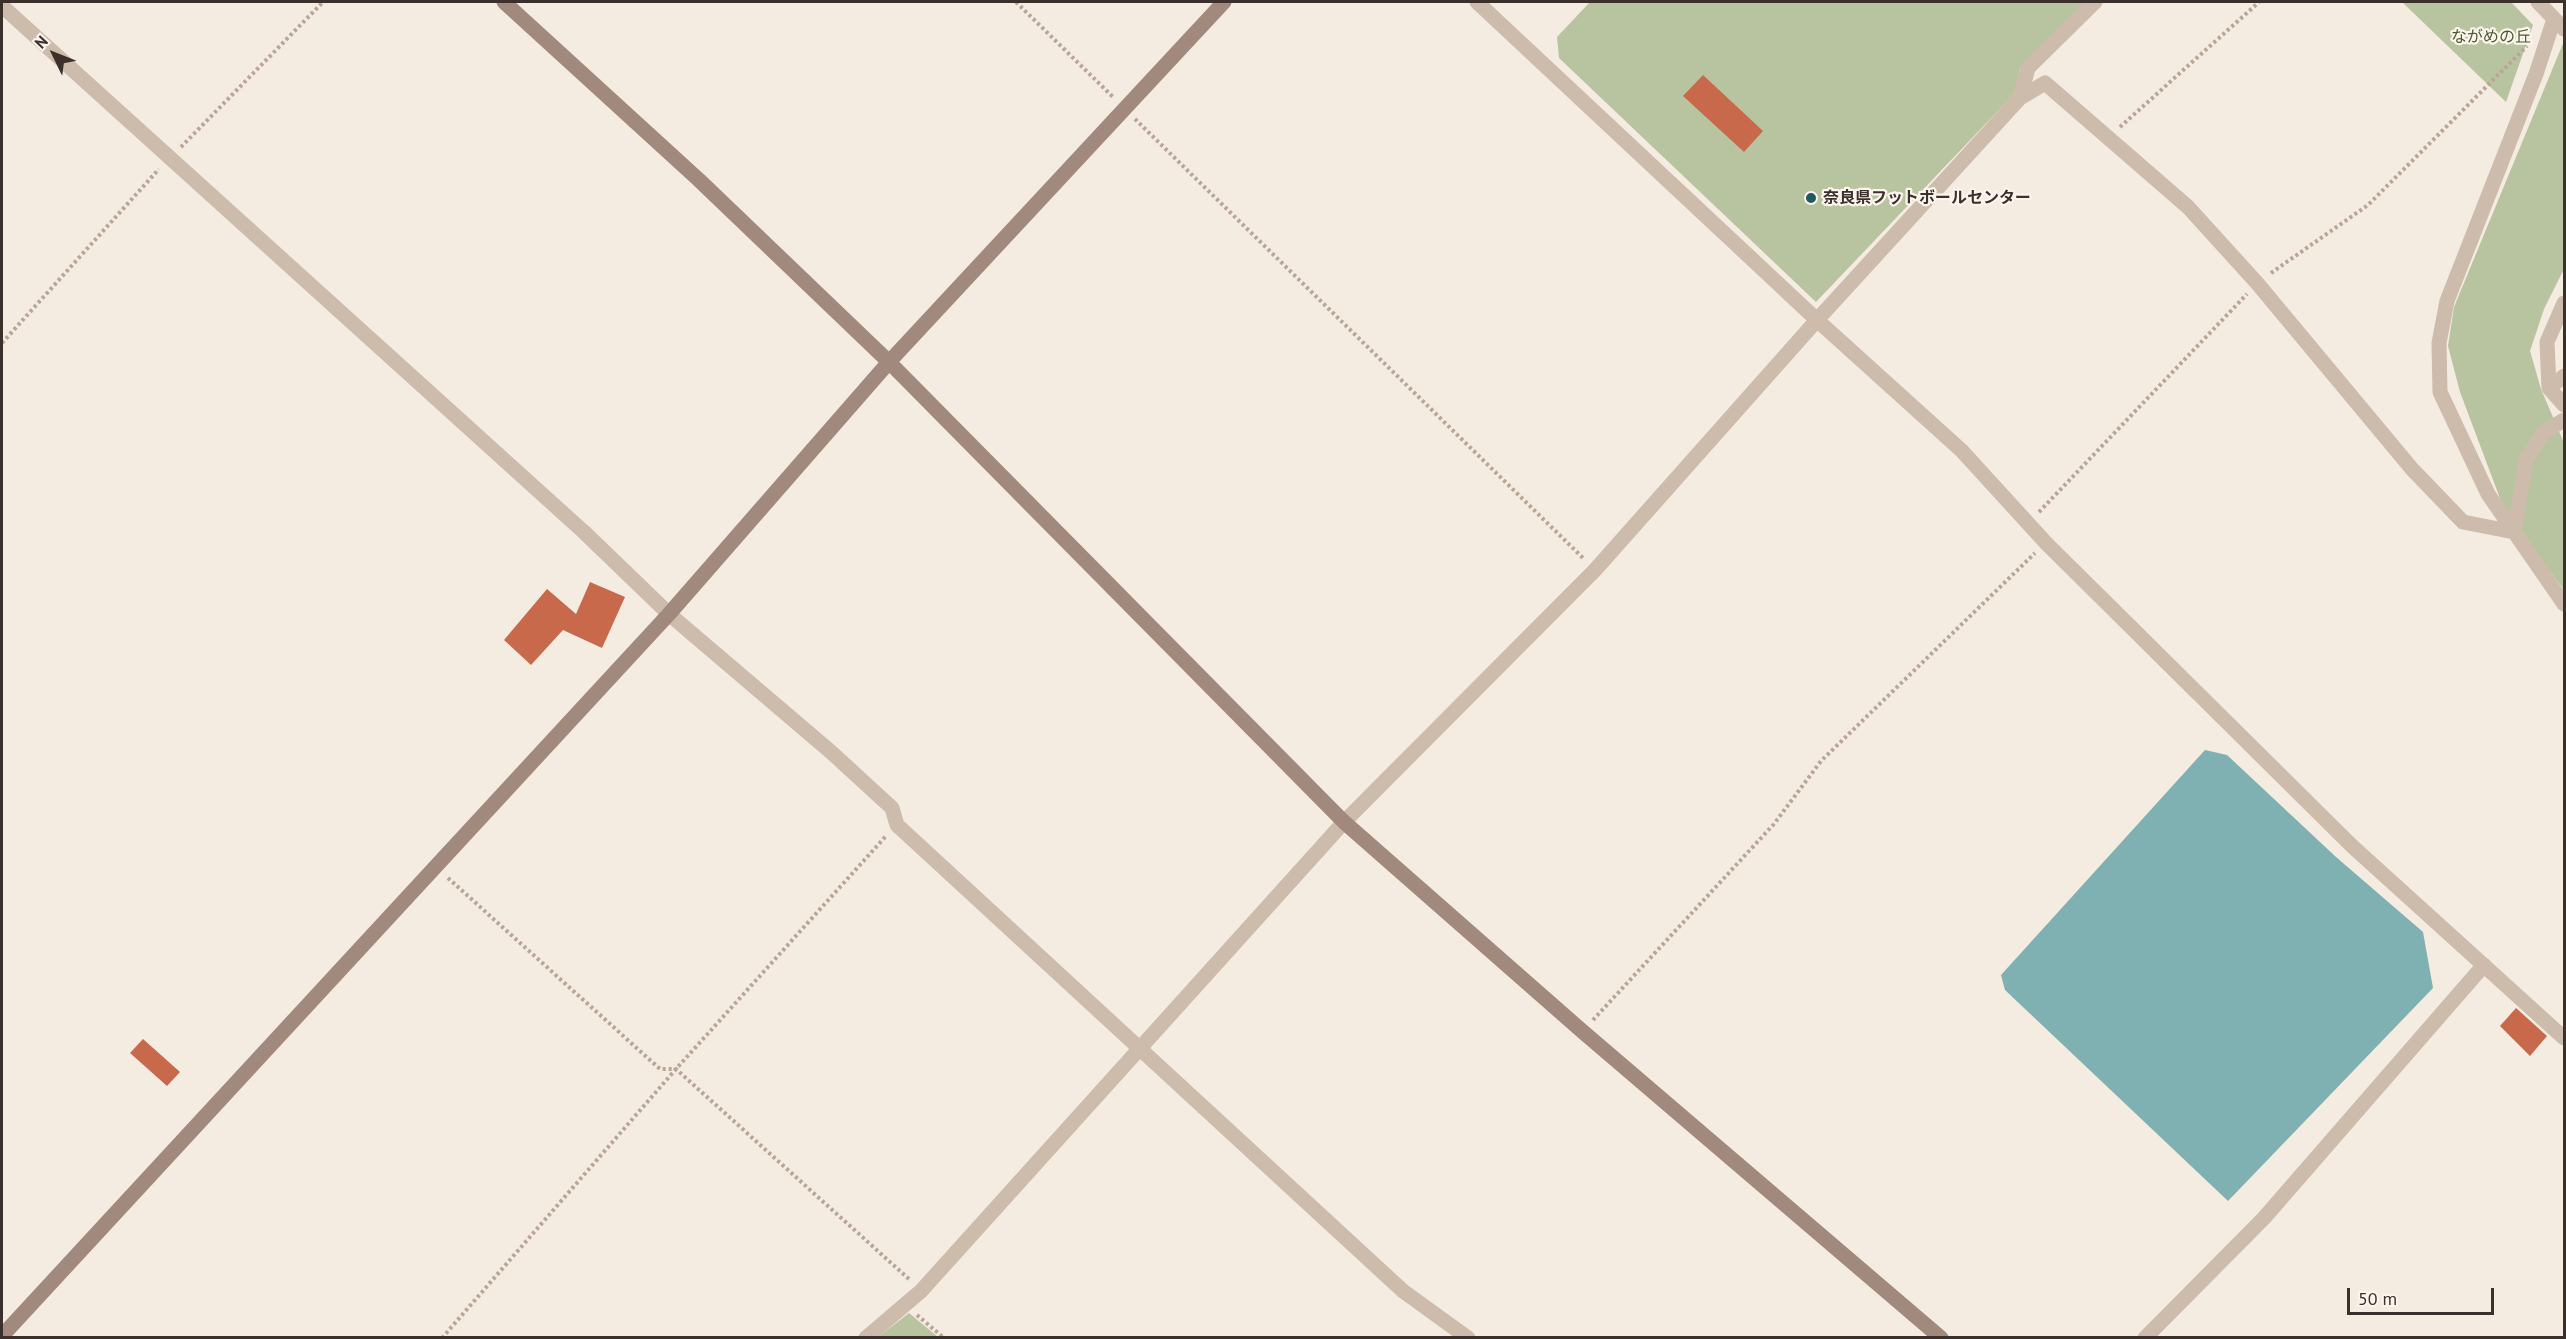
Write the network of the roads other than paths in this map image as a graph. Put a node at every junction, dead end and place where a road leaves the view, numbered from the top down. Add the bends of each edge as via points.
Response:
1 (504, 2) edge
2 (1224, 2) edge
3 (1478, 2) edge
4 (2095, 2) edge
5 (2538, 2) edge
6 (2, 6) edge
7 (2559, 24) edge
8 (2020, 98) junction
9 (2565, 303) edge
10 (1817, 320) junction
11 (889, 362) junction
12 (2565, 376) edge
13 (2549, 388) junction
14 (2565, 405) edge
15 (2565, 420) edge
16 (2514, 532) junction
17 (2565, 604) edge
18 (669, 614) junction
19 (1344, 822) junction
20 (2484, 965) junction
21 (2565, 1038) edge
22 (1139, 1047) junction
23 (2, 1336) edge
24 (866, 1338) edge
25 (1468, 1338) edge
26 (1941, 1338) edge
27 (2145, 1338) edge

1 - 11 street via 699,180
2 - 11 street
3 - 10 street
4 - 8 street via 2028,68
5 - 7 street
6 - 18 street via 585,532
7 - 16 street via 2447,302 2439,343 2440,392 2488,494
8 - 10 street
8 - 16 street via 2045,83 2188,207 2412,469 2463,522
9 - 13 street via 2547,342
10 - 19 street via 1595,570
10 - 20 street via 1962,451 2046,543 2352,846
11 - 18 street
11 - 19 street
12 - 13 street
13 - 14 street
15 - 16 street via 2544,432 2526,460
16 - 17 street
18 - 22 street via 831,752 891,808 897,825
18 - 23 street
19 - 22 street
19 - 26 street
20 - 21 street
20 - 27 street via 2264,1218
22 - 24 street via 921,1291
22 - 25 street via 1403,1291

